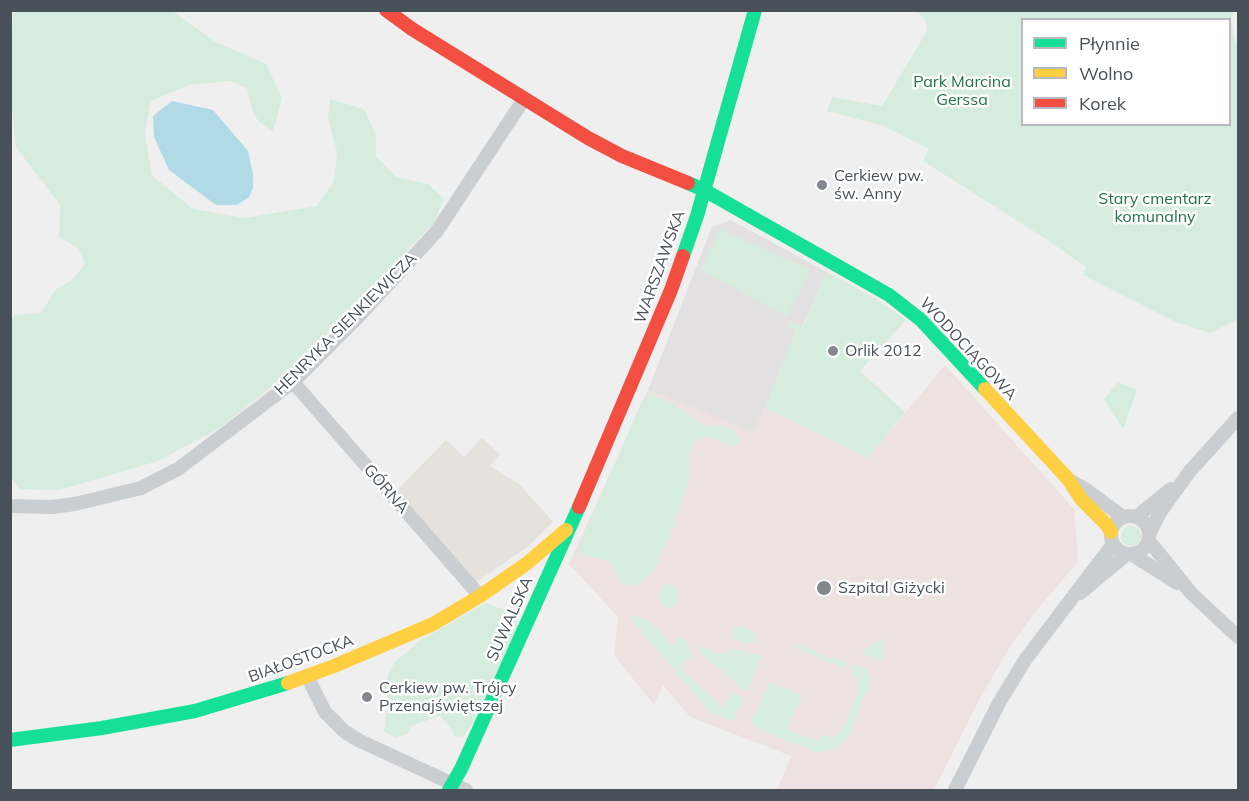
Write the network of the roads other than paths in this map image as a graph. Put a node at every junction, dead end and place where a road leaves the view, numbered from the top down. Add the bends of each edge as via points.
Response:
1 (386, 10) edge
2 (755, 10) edge
3 (524, 99) junction
4 (704, 190) junction
5 (293, 382) junction
6 (1239, 418) edge
7 (1190, 471) junction
8 (1068, 479) junction
9 (10, 506) edge
10 (1130, 517) junction
11 (570, 526) junction
12 (1149, 537) junction
13 (1112, 538) junction
14 (1130, 554) junction
15 (1191, 593) junction
16 (480, 596) junction
17 (1073, 598) junction
18 (1239, 637) edge
19 (307, 676) junction
20 (10, 740) edge
21 (450, 787) edge
22 (466, 790) edge
23 (955, 790) edge

1 - 3 street, WODOCIĄGOWA
2 - 4 street, WARSZAWSKA
3 - 4 street, WODOCIĄGOWA via 622,156
3 - 5 street, HENRYKA SIENKIEWICZA via 437,231
4 - 8 street, WODOCIĄGOWA via 907,308
4 - 11 street, WARSZAWSKA via 671,290
5 - 9 street, HENRYKA SIENKIEWICZA via 178,469 141,488 75,504
5 - 16 street, GÓRNA
6 - 7 street
7 - 10 street
7 - 12 street via 1161,511
8 - 10 street, WODOCIĄGOWA
8 - 13 street, WODOCIĄGOWA via 1081,499 1107,525
10 - 12 street via 1143,521
10 - 13 street via 1113,525
11 - 16 street, BIAŁOSTOCKA
11 - 21 street, SUWALSKA
12 - 14 street via 1139,552
12 - 15 street
13 - 14 street via 1121,553
13 - 17 street
14 - 15 street
14 - 17 street
15 - 18 street
16 - 19 street, BIAŁOSTOCKA via 433,624
17 - 23 street via 1011,682
19 - 20 street, BIAŁOSTOCKA via 195,711
19 - 21 street via 325,712 344,731
21 - 22 street

